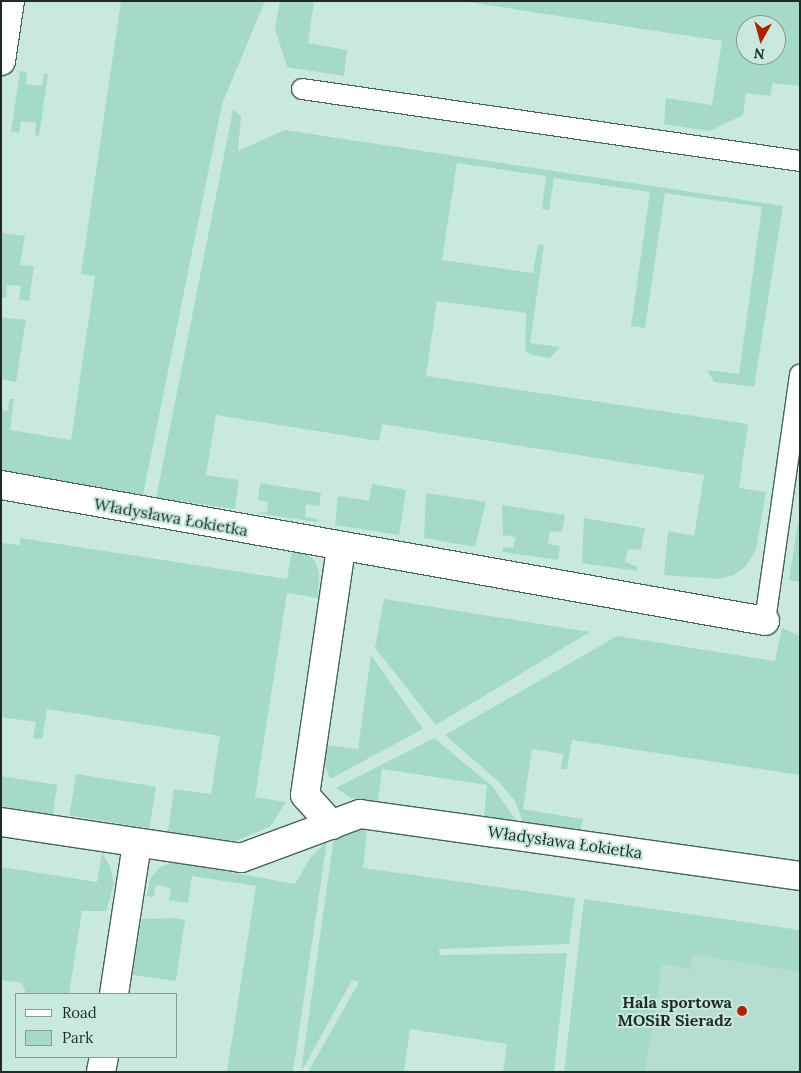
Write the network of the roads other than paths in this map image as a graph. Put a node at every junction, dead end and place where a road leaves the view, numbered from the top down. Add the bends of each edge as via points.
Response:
1 (10, 1) edge
2 (1, 62) edge
3 (302, 89) dead end
4 (800, 161) edge
5 (800, 374) edge
6 (1, 485) edge
7 (341, 547) junction
8 (765, 621) joint
9 (1, 822) edge
10 (332, 825) junction
11 (137, 843) junction
12 (800, 876) edge
13 (114, 993) edge
14 (104, 1058) edge
15 (101, 1072) edge

1 - 2 street
3 - 4 lane
5 - 8 lane
6 - 7 street, Władysława Łokietka
7 - 8 street, Władysława Łokietka
7 - 10 street via 304,795
9 - 11 street, Władysława Łokietka
10 - 11 street, Władysława Łokietka via 242,858
10 - 12 street, Władysława Łokietka via 360,814
11 - 13 street
14 - 15 street

